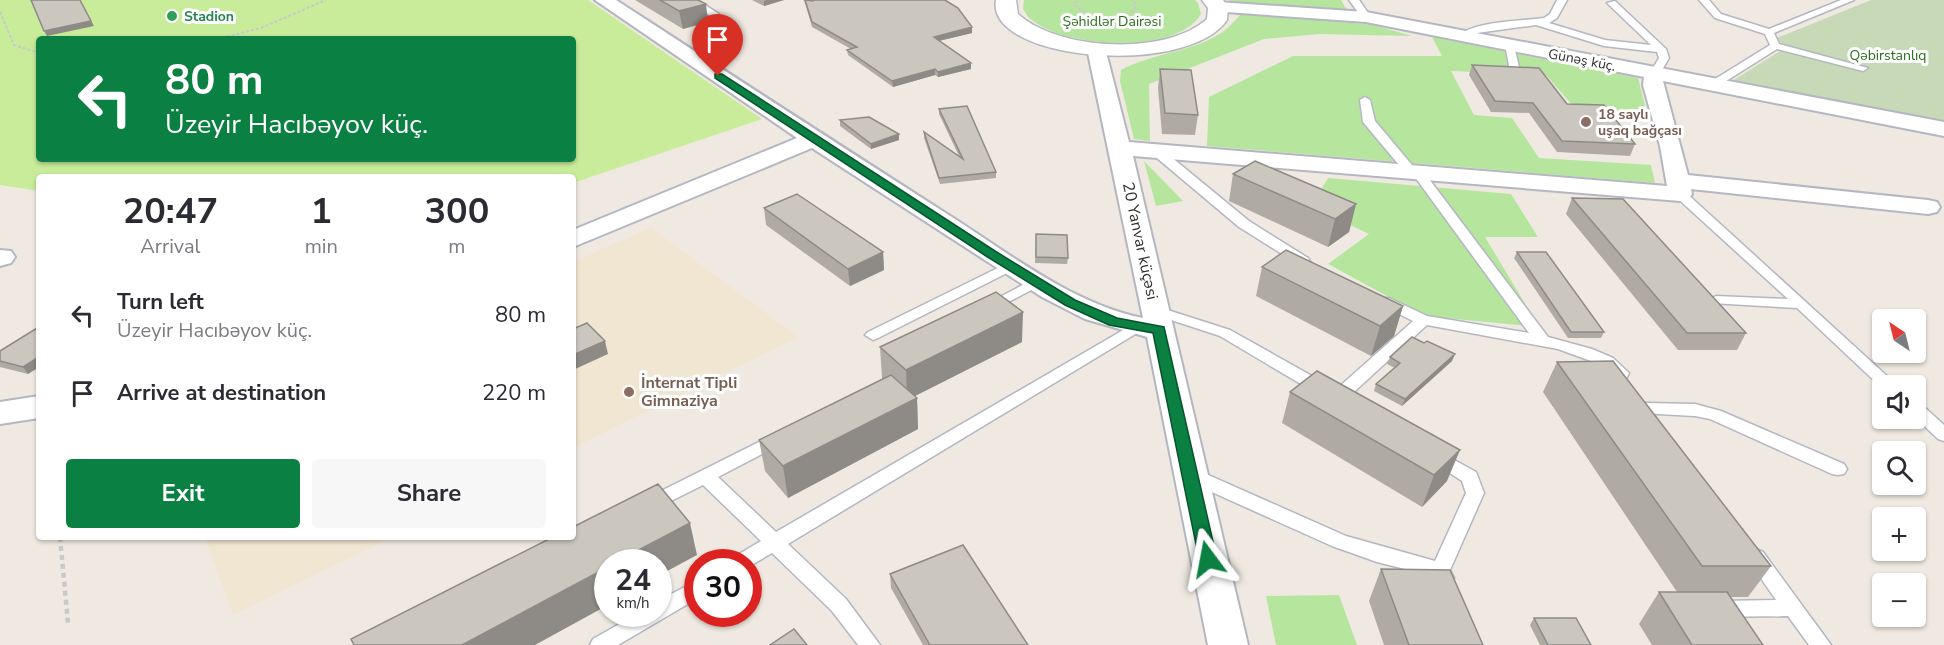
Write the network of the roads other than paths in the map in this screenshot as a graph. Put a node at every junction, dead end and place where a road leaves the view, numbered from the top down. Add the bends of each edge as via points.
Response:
1 (604, 0) edge
2 (690, 0) edge
3 (1006, 0) edge
4 (1354, 0) edge
5 (1562, 0) edge
6 (1704, 0) edge
7 (1849, 0) edge
8 (1215, 3) edge
9 (1612, 3) dead end
10 (714, 14) dead end
11 (1366, 17) junction
12 (1538, 23) junction
13 (1769, 32) junction
14 (1463, 37) junction
15 (1509, 46) junction
16 (1775, 46) junction
17 (1096, 48) junction
18 (1661, 49) junction
19 (1863, 68) dead end
20 (1515, 71) edge
21 (1654, 75) junction
22 (1711, 86) junction
23 (1365, 100) dead end
24 (1944, 129) edge
25 (814, 140) junction
26 (1121, 148) junction
27 (1155, 150) junction
28 (1416, 174) junction
29 (1680, 188) junction
30 (1928, 207) dead end
31 (576, 238) edge
32 (1010, 266) junction
33 (1318, 268) edge
34 (1035, 282) junction
35 (1371, 294) edge
36 (1716, 300) edge
37 (1802, 304) junction
38 (974, 314) edge
39 (1424, 320) junction
40 (1150, 322) junction
41 (873, 335) dead end
42 (1542, 342) junction
43 (1878, 375) edge
44 (1627, 382) edge
45 (36, 407) edge
46 (0, 413) edge
47 (1926, 418) edge
48 (1660, 428) edge
49 (796, 429) edge
50 (1944, 435) edge
51 (1419, 447) edge
52 (1838, 469) dead end
53 (1189, 474) junction
54 (705, 476) junction
55 (632, 513) edge
56 (1744, 542) edge
57 (775, 543) junction
58 (762, 550) edge
59 (1440, 570) junction
60 (1449, 591) edge
61 (1794, 608) junction
62 (1702, 610) edge
63 (631, 627) edge
64 (600, 645) edge
65 (870, 645) edge
66 (1228, 645) edge
67 (1821, 645) edge

1 - 25 street
2 - 10 lane
3 - 17 main road via 1006,12 1022,28 1054,40
4 - 11 lane
5 - 12 lane via 1554,16
6 - 13 lane via 1718,16
7 - 13 lane
8 - 11 street, Günəş küç.
8 - 17 main road via 1217,20 1208,30 1181,42 1141,49
9 - 18 lane
11 - 14 street, Günəş küç.
12 - 14 lane via 1475,30
12 - 18 lane via 1604,43
13 - 16 lane
14 - 15 street, Günəş küç.
15 - 20 lane
15 - 21 street, Günəş küç.
16 - 19 lane
16 - 22 lane
17 - 26 street, 20 Yanvar küçəsi
18 - 21 lane via 1664,58
21 - 22 street, Günəş küç.
21 - 29 street via 1653,85
22 - 24 street, Günəş küç.
23 - 28 lane via 1370,122
25 - 31 street
25 - 32 street
26 - 27 street
26 - 40 street, 20 Yanvar küçəsi
27 - 28 street
27 - 33 lane via 1248,228 1276,248
28 - 29 street
28 - 42 lane
29 - 30 street
29 - 37 lane
32 - 34 street
32 - 41 lane
34 - 38 lane
34 - 40 street via 1114,322
35 - 39 lane
36 - 37 lane
37 - 43 lane
39 - 40 lane via 1342,401 1225,333
39 - 42 lane
40 - 53 street, 20 Yanvar küçəsi
40 - 57 lane
42 - 44 lane via 1583,350 1617,366
45 - 46 street
47 - 50 lane
48 - 52 lane via 1642,404 1715,415
49 - 54 lane
51 - 59 lane via 1470,477 1475,493
53 - 59 lane via 1339,541
53 - 66 street, 20 Yanvar küçəsi
54 - 55 lane
54 - 57 lane
56 - 61 lane
57 - 58 lane
57 - 65 lane via 839,605
59 - 60 lane
61 - 62 lane
61 - 67 lane
63 - 64 lane

